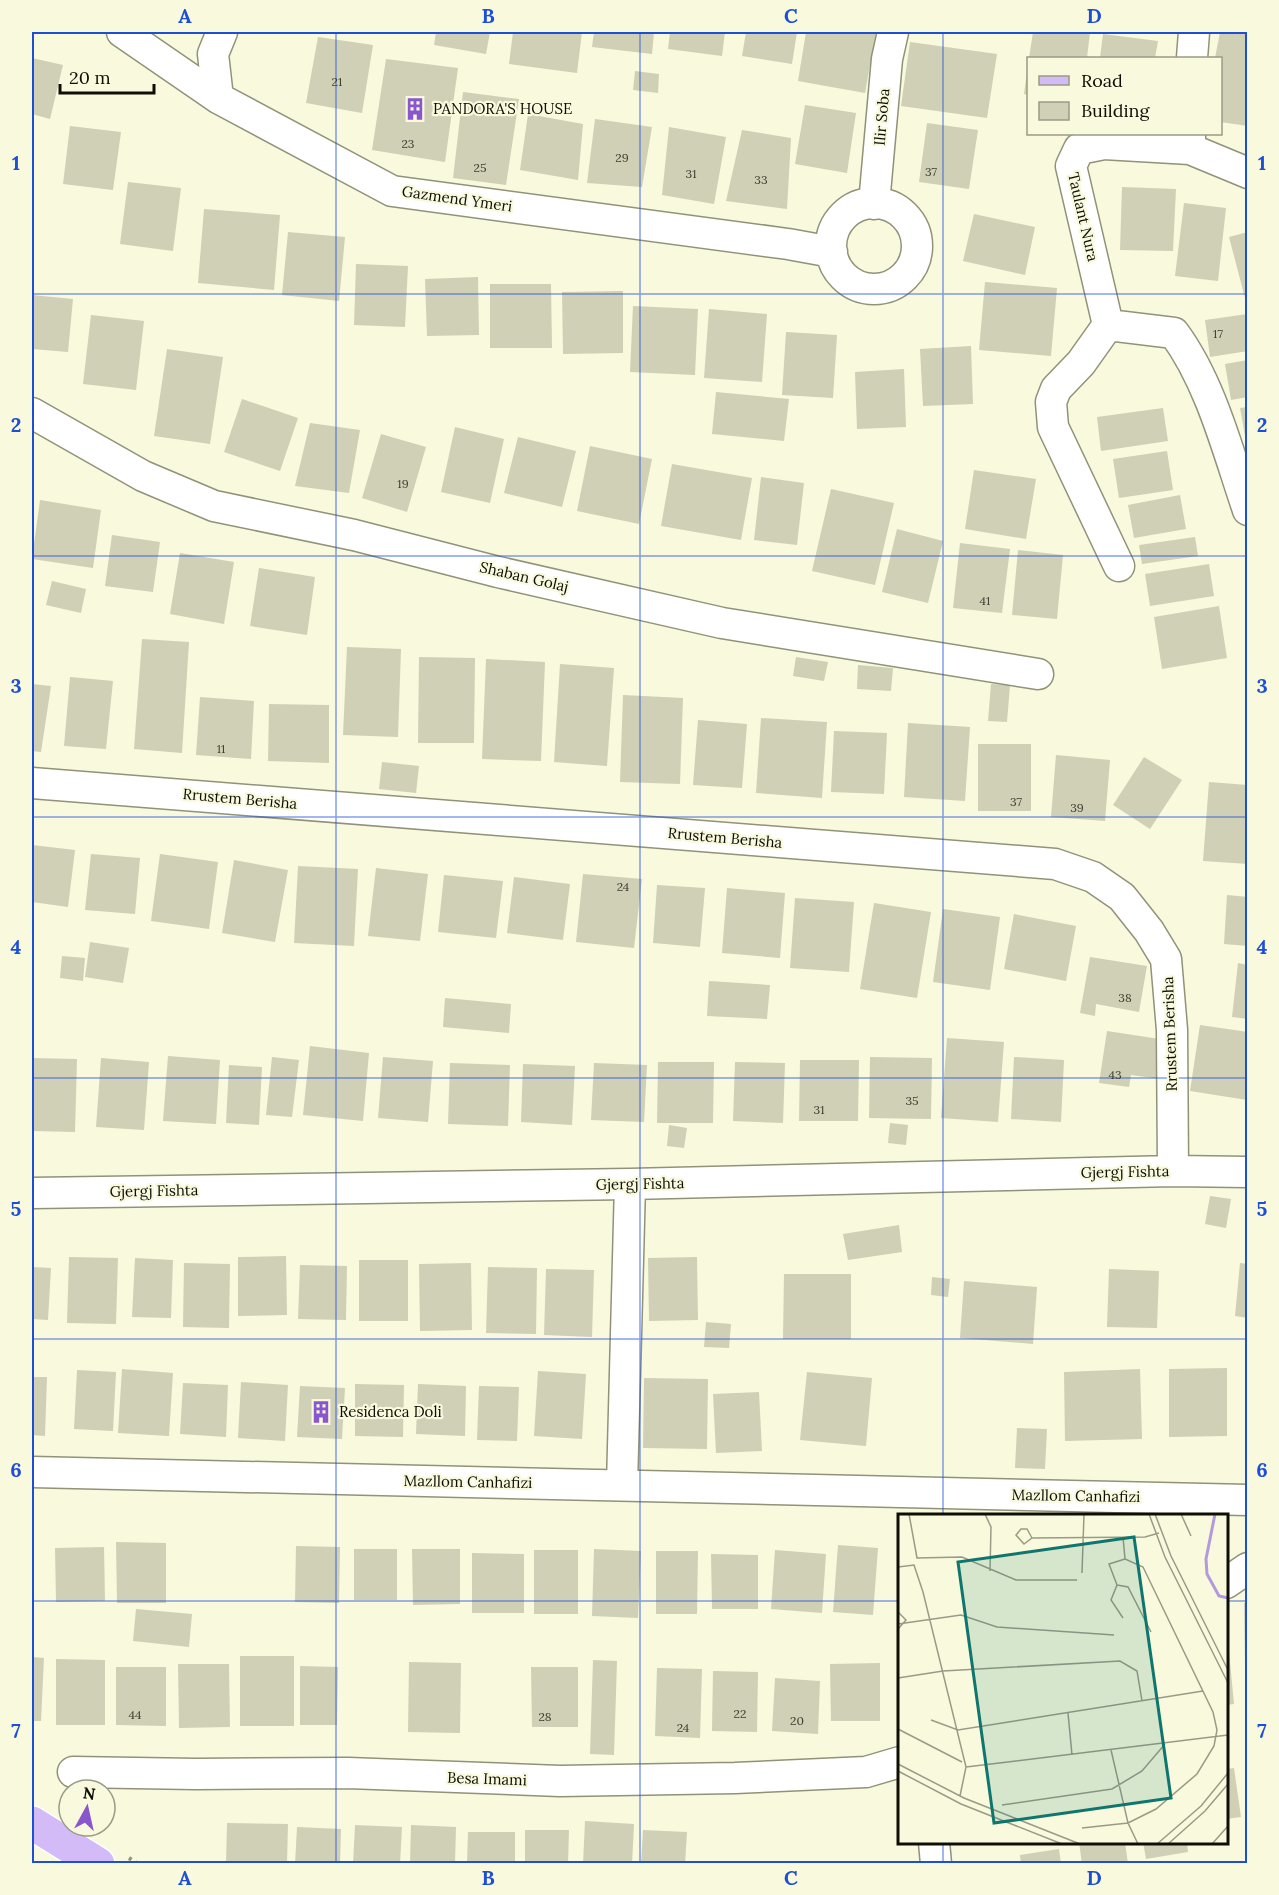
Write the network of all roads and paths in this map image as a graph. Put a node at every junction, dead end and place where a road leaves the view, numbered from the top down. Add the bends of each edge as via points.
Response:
1 (122, 32) edge
2 (222, 32) edge
3 (893, 32) edge
4 (1194, 32) edge
5 (1192, 57) edge
6 (218, 98) junction
7 (1190, 141) edge
8 (1248, 173) edge
9 (874, 204) junction
10 (832, 252) junction
11 (1108, 325) junction
12 (32, 413) edge
13 (1248, 510) edge
14 (1119, 566) dead end
15 (1038, 674) dead end
16 (32, 783) edge
17 (1173, 1171) junction
18 (1248, 1172) edge
19 (630, 1185) junction
20 (32, 1193) edge
21 (32, 1472) edge
22 (622, 1485) junction
23 (1248, 1500) edge
24 (906, 1504) edge
25 (1248, 1568) edge
26 (1228, 1581) edge
27 (898, 1763) edge
28 (73, 1772) dead end
29 (32, 1823) edge
30 (934, 1844) edge
31 (98, 1863) edge
32 (936, 1863) edge

1 - 6 street, Gazmend Ymeri
2 - 6 street via 213,54
3 - 9 street, Ilir Soba via 887,58
4 - 5 street
6 - 10 street, Gazmend Ymeri via 392,190
7 - 8 street
7 - 11 street, Taulant Nura via 1104,144 1079,149 1071,166
9 - 10 street via 858,207 843,217 834,231
9 - 10 street via 899,211 911,224 917,248 908,272 887,287 862,287 841,272
11 - 13 street via 1174,333 1188,352 1218,420
11 - 14 street via 1081,363 1056,388 1051,402 1053,428
12 - 15 street, Shaban Golaj via 142,476 214,506 722,623
16 - 17 street, Rrustem Berisha via 1055,864 1093,877 1122,897 1166,959 1172,1030
17 - 18 street, Gjergj Fishta
17 - 19 street, Gjergj Fishta
19 - 20 street, Gjergj Fishta
19 - 22 street
21 - 22 street, Mazllom Canhafizi
22 - 24 street, Mazllom Canhafizi
23 - 24 street, Mazllom Canhafizi
25 - 26 street
27 - 28 street, Besa Imami via 866,1772 560,1781 348,1773
29 - 31 main road
30 - 32 street

